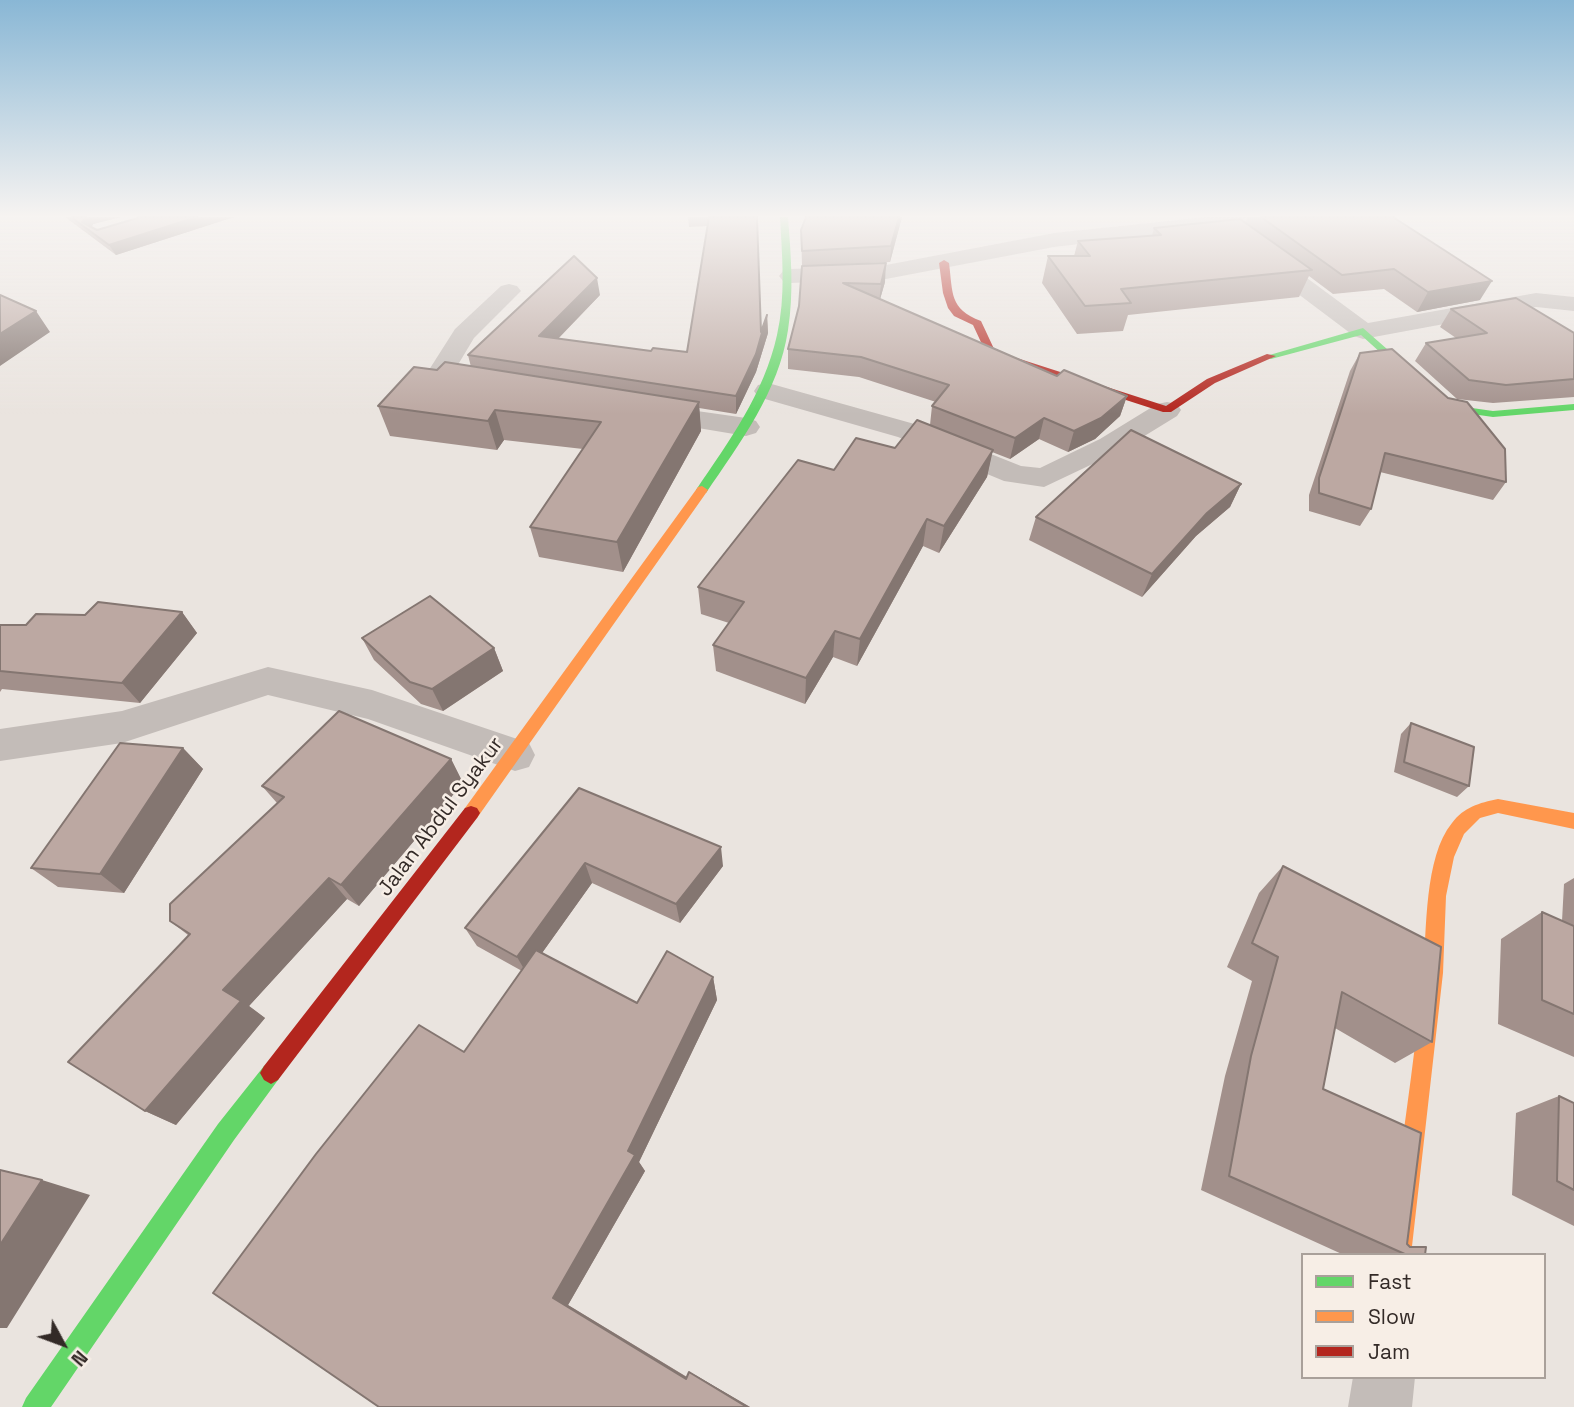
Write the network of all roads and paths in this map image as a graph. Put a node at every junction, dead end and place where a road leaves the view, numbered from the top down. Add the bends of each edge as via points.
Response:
1 (791, 283) edge
2 (947, 283) edge
3 (1298, 283) edge
4 (509, 291) dead end
5 (1574, 304) edge
6 (1363, 331) junction
7 (500, 389) edge
8 (768, 391) junction
9 (1574, 407) edge
10 (623, 408) edge
11 (1167, 410) junction
12 (746, 427) junction
13 (0, 745) edge
14 (515, 755) junction
15 (1574, 821) edge
16 (1399, 1253) edge
17 (1384, 1379) edge
18 (35, 1407) edge
19 (1380, 1407) edge

1 - 8 street, Jalan Abdul Syakur via 788,325
2 - 11 street via 952,311 977,323 991,353
3 - 6 street
4 - 7 street via 464,334 440,373 445,380
5 - 6 street via 1536,300
6 - 9 street via 1448,408 1493,414
6 - 11 street via 1297,346 1248,365
8 - 11 street via 857,415 1033,478 1044,478 1110,445
8 - 12 street, Jalan Abdul Syakur
10 - 12 street
12 - 14 street, Jalan Abdul Syakur
13 - 14 street via 122,727 268,681 372,705
14 - 18 street, Jalan Abdul Syakur via 226,1132
15 - 16 street via 1498,806 1475,812 1457,829 1445,857 1437,895 1433,973
17 - 19 street

